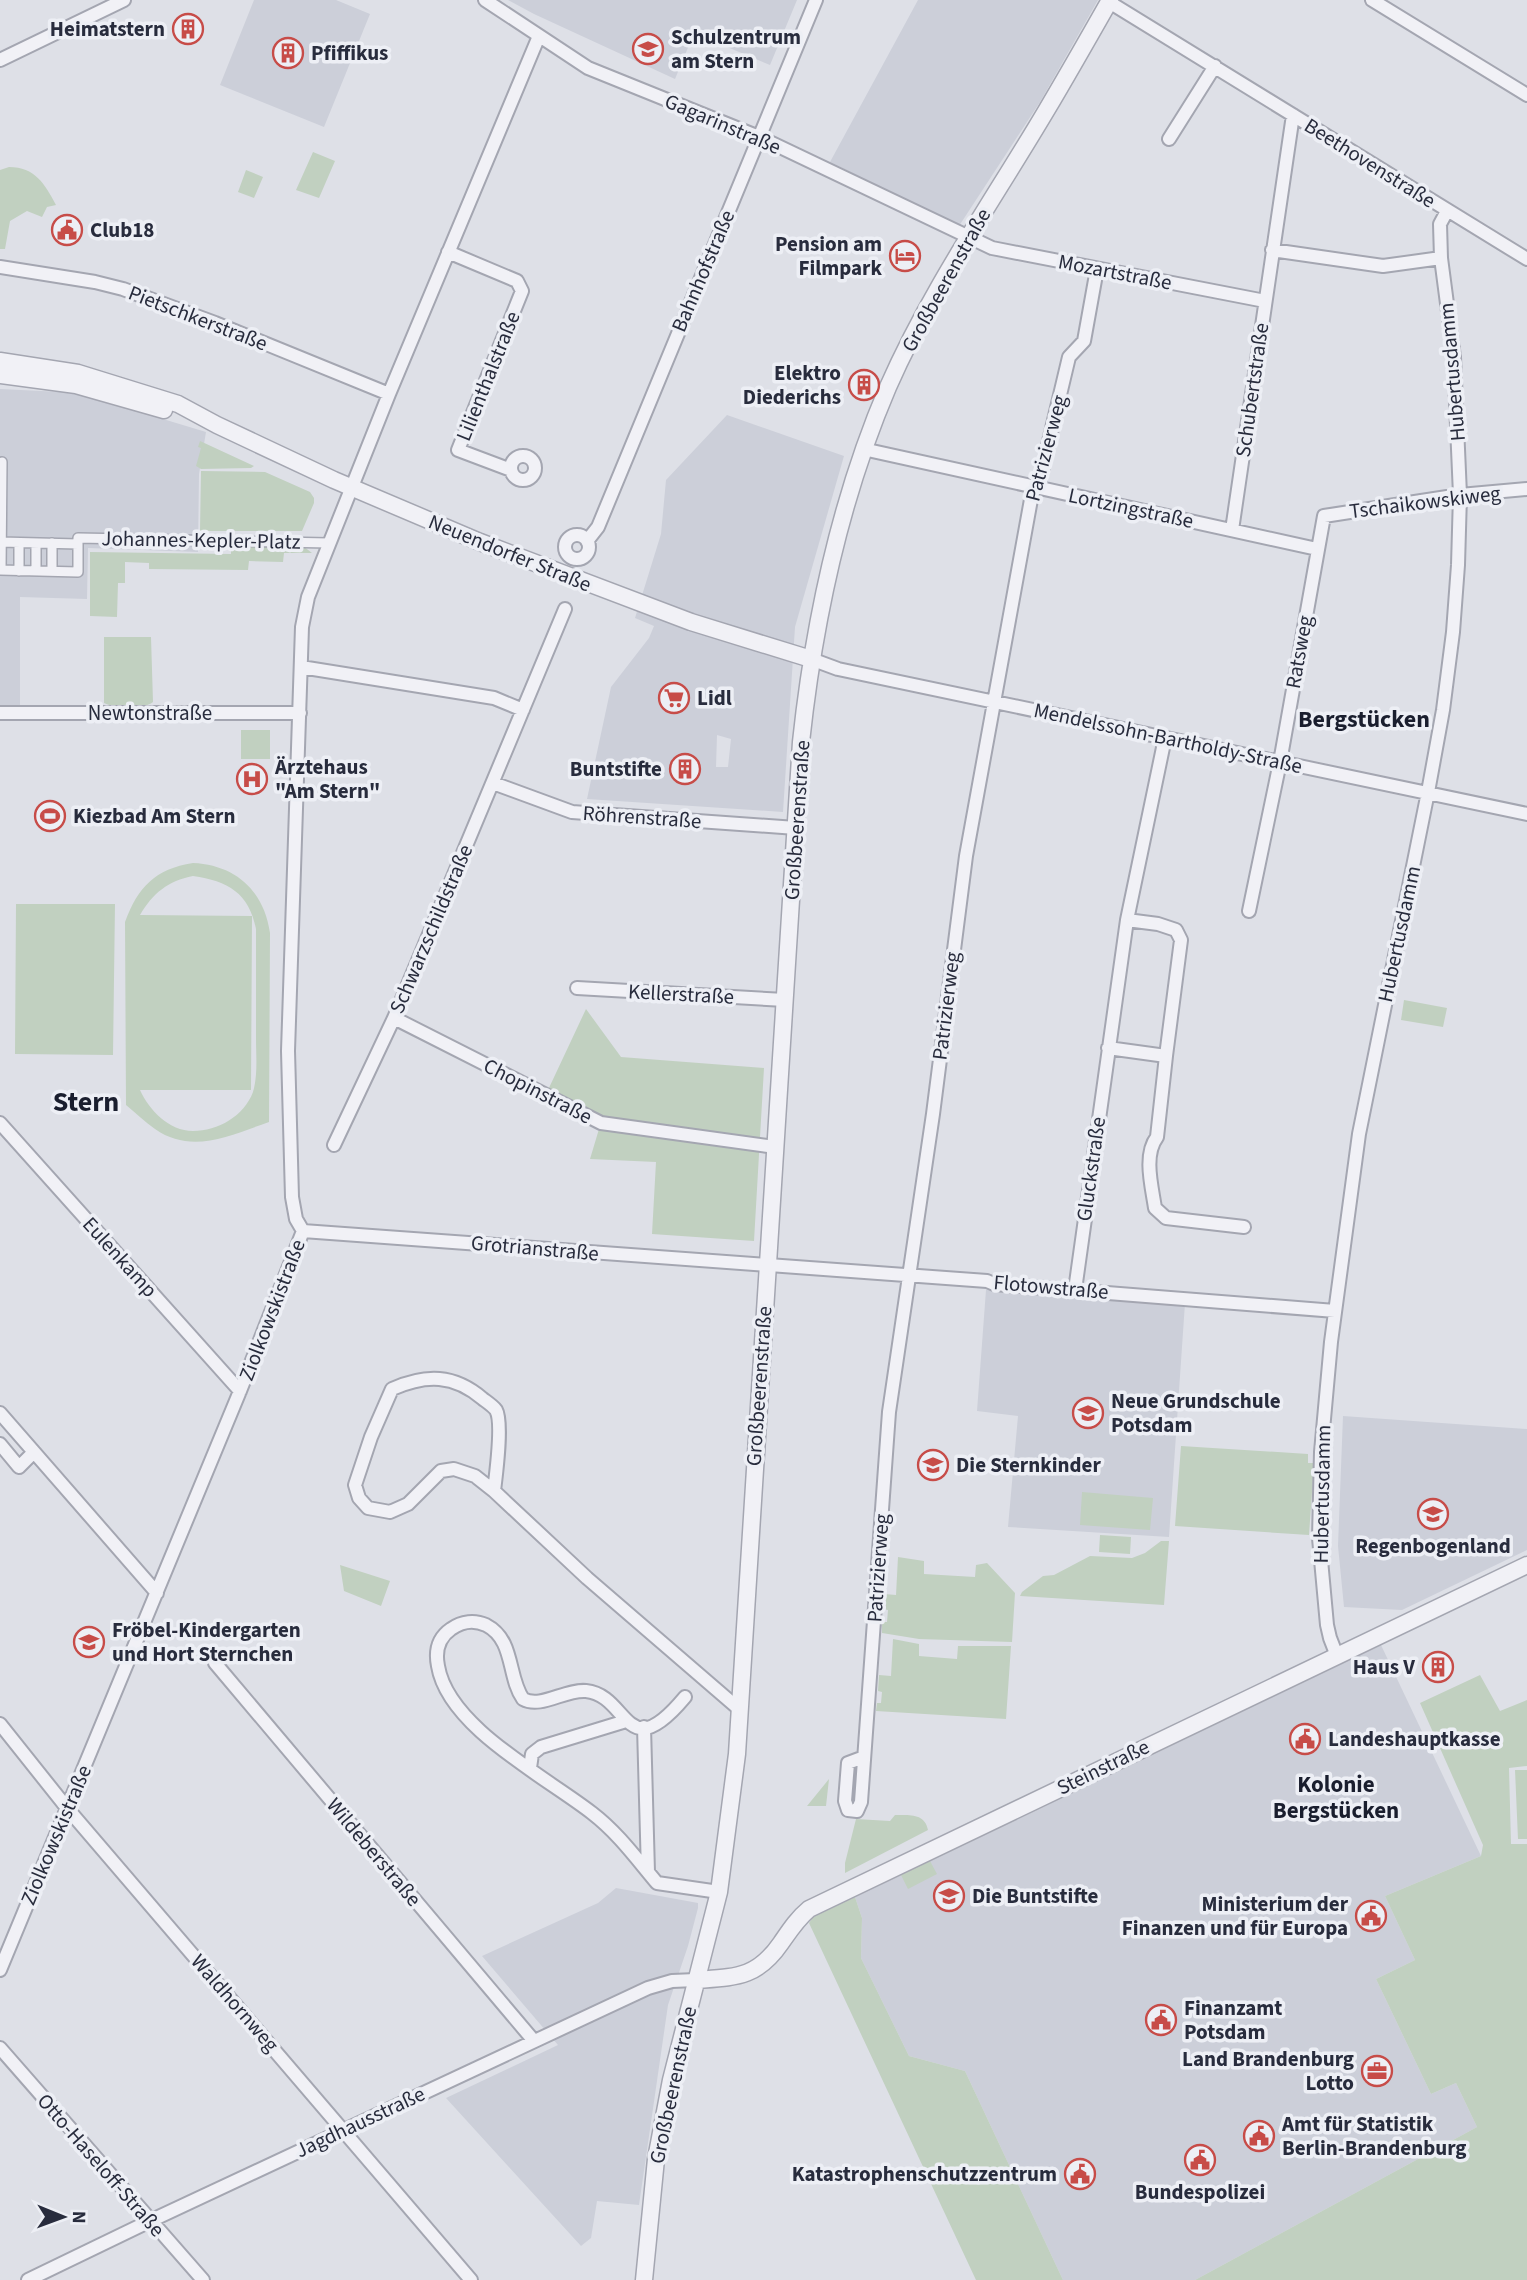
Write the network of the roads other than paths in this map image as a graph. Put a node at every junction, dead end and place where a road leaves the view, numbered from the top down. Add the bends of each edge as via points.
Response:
1 (124, 0) edge
2 (485, 0) edge
3 (816, 0) edge
4 (1372, 0) edge
5 (1109, 1) edge
6 (539, 36) junction
7 (2, 55) edge
8 (1214, 66) junction
9 (1527, 95) edge
10 (1293, 115) junction
11 (759, 137) junction
12 (1169, 139) dead end
13 (1447, 211) junction
14 (968, 237) junction
15 (1272, 250) junction
16 (448, 252) junction
17 (1441, 258) junction
18 (1527, 259) edge
19 (0, 267) edge
20 (1097, 269) junction
21 (1265, 301) junction
22 (0, 361) edge
23 (0, 375) edge
24 (390, 394) junction
25 (217, 425) junction
26 (863, 449) junction
27 (2, 462) dead end
28 (511, 470) dead end
29 (1036, 487) junction
30 (352, 488) junction
31 (1527, 489) edge
32 (1460, 495) junction
33 (1324, 516) joint
34 (1232, 530) junction
35 (587, 541) dead end
36 (1, 542) edge
37 (19, 542) junction
38 (36, 543) junction
39 (52, 543) junction
40 (329, 543) junction
41 (78, 544) junction
42 (1317, 549) junction
43 (0, 570) edge
44 (19, 571) junction
45 (36, 571) junction
46 (52, 572) junction
47 (565, 608) dead end
48 (811, 659) junction
49 (301, 667) junction
50 (994, 701) junction
51 (523, 709) junction
52 (0, 713) edge
53 (300, 713) junction
54 (1165, 738) junction
55 (1280, 762) junction
56 (493, 783) junction
57 (1428, 792) junction
58 (1527, 814) edge
59 (796, 828) junction
60 (1250, 911) dead end
61 (1128, 920) junction
62 (577, 988) dead end
63 (785, 1000) junction
64 (394, 1018) junction
65 (1108, 1048) junction
66 (1166, 1056) junction
67 (0, 1123) edge
68 (334, 1145) dead end
69 (775, 1147) junction
70 (1244, 1227) dead end
71 (303, 1231) junction
72 (767, 1266) junction
73 (908, 1276) junction
74 (1075, 1290) junction
75 (1335, 1311) junction
76 (240, 1391) junction
77 (0, 1413) edge
78 (0, 1444) edge
79 (34, 1452) junction
80 (495, 1491) junction
81 (1527, 1565) edge
82 (157, 1593) junction
83 (1337, 1656) junction
84 (215, 1663) dead end
85 (685, 1697) dead end
86 (738, 1709) junction
87 (626, 1721) junction
88 (0, 1724) edge
89 (644, 1727) junction
90 (864, 1757) dead end
91 (530, 1768) junction
92 (67, 1808) junction
93 (648, 1872) junction
94 (719, 1892) junction
95 (0, 1970) edge
96 (696, 1980) junction
97 (534, 2041) junction
98 (0, 2048) edge
99 (343, 2129) junction
100 (150, 2221) junction
101 (28, 2280) edge
102 (203, 2280) edge
103 (471, 2280) edge
104 (644, 2280) edge

1 - 7 street
2 - 6 street, Gagarinstraße
3 - 11 street, Bahnhofstraße
4 - 9 street
5 - 8 street, Beethovenstraße
5 - 14 street, Großbeerenstraße
6 - 11 street, Gagarinstraße via 588,68
6 - 16 street
8 - 10 street, Beethovenstraße
8 - 12 street
10 - 13 street, Beethovenstraße
10 - 15 street, Schubertstraße
11 - 14 street, Gagarinstraße
11 - 35 street, Bahnhofstraße via 598,527
13 - 17 street, Hubertusdamm via 1440,224
13 - 18 street, Beethovenstraße
14 - 20 street, Mozartstraße via 992,248
14 - 26 street, Großbeerenstraße via 906,349
15 - 17 street via 1383,265
15 - 21 street, Schubertstraße
16 - 24 street
16 - 28 street, Lilienthalstraße via 517,281 522,291 458,450
17 - 32 street, Hubertusdamm via 1454,357
19 - 24 street, Pietschkerstraße via 123,289
20 - 21 street, Mozartstraße
20 - 29 street, Patrizierweg via 1084,341 1069,357
21 - 34 street, Schubertstraße
22 - 25 street, Neuendorfer Straße via 78,373 144,392
23 - 25 street, Neuendorfer Straße via 76,385
24 - 30 street
25 - 30 street, Neuendorfer Straße
26 - 29 street, Lortzingstraße
26 - 48 street, Großbeerenstraße
27 - 36 street, Johannes-Kepler-Platz
29 - 34 street, Lortzingstraße
29 - 50 street, Patrizierweg
30 - 40 street, Ziolkowskistraße
30 - 48 street, Neuendorfer Straße via 575,580
31 - 32 street, Tschaikowskiweg
32 - 33 street, Tschaikowskiweg
32 - 57 street, Hubertusdamm via 1452,632
33 - 42 street, Ratsweg
34 - 42 street, Lortzingstraße
36 - 37 street, Johannes-Kepler-Platz
36 - 43 street, Johannes-Kepler-Platz
37 - 38 street, Johannes-Kepler-Platz
37 - 44 street
38 - 39 street, Johannes-Kepler-Platz
38 - 45 street
39 - 41 street, Johannes-Kepler-Platz
39 - 46 street
40 - 41 street, Johannes-Kepler-Platz via 78,538
40 - 49 street, Ziolkowskistraße via 308,597
41 - 46 street, Johannes-Kepler-Platz via 78,572
42 - 55 street, Ratsweg
43 - 44 street, Johannes-Kepler-Platz
44 - 45 street, Johannes-Kepler-Platz
45 - 46 street, Johannes-Kepler-Platz
47 - 51 street, Schwarzschildstraße
48 - 50 street, Mendelssohn-Bartholdy-Straße via 838,669
48 - 59 street, Großbeerenstraße
49 - 51 street via 494,698
49 - 53 street, Ziolkowskistraße
50 - 54 street, Mendelssohn-Bartholdy-Straße
50 - 73 street, Patrizierweg via 966,856
51 - 56 street, Schwarzschildstraße
52 - 53 street, Newtonstraße
53 - 71 street, Ziolkowskistraße via 288,1051 293,1208
54 - 55 street, Mendelssohn-Bartholdy-Straße
54 - 61 street, Gluckstraße
55 - 57 street, Mendelssohn-Bartholdy-Straße
55 - 60 street, Ratsweg
56 - 59 street, Röhrenstraße via 572,812
56 - 64 street, Schwarzschildstraße
57 - 58 street, Mendelssohn-Bartholdy-Straße
57 - 75 street, Hubertusdamm via 1359,1134
59 - 63 street, Großbeerenstraße
61 - 65 street, Gluckstraße
61 - 66 street via 1175,930 1181,940
62 - 63 street, Kellerstraße
63 - 69 street, Großbeerenstraße
64 - 68 street, Schwarzschildstraße
64 - 69 street, Chopinstraße via 601,1123
65 - 66 street
65 - 74 street, Gluckstraße
66 - 70 street via 1157,1138 1149,1166 1155,1208 1166,1218
67 - 76 street, Eulenkamp
69 - 72 street, Großbeerenstraße
71 - 72 street, Grotrianstraße
71 - 76 street, Ziolkowskistraße
72 - 73 street, Flotowstraße
72 - 86 street, Großbeerenstraße
73 - 74 street, Flotowstraße
73 - 90 street, Patrizierweg via 889,1412
74 - 75 street, Flotowstraße
75 - 83 street, Hubertusdamm via 1318,1538 1329,1638
76 - 82 street, Ziolkowskistraße
77 - 79 street
78 - 79 street via 19,1468
79 - 82 street
80 - 80 street via 499,1422 495,1409 454,1381 412,1380 391,1389 355,1485 368,1508 390,1512 408,1504 441,1471 454,1469 475,1476
80 - 86 street
81 - 83 street, Steinstraße
82 - 92 street, Ziolkowskistraße
83 - 96 street, Steinstraße via 808,1909 769,1958 748,1974
84 - 97 street, Wildeberstraße
85 - 89 street via 667,1718
86 - 94 street, Großbeerenstraße via 737,1754
87 - 89 street
87 - 91 street via 541,1747 532,1754
87 - 91 street via 606,1699 584,1690 526,1701 520,1696 503,1639 482,1623 459,1624 438,1647 442,1686 484,1735
88 - 92 street, Waldhornweg
89 - 93 street
91 - 93 street via 619,1836
92 - 95 street, Ziolkowskistraße
92 - 99 street, Waldhornweg
93 - 94 street via 657,1883
94 - 96 street, Großbeerenstraße
96 - 97 street, Jagdhausstraße via 648,1988
96 - 104 street, Großbeerenstraße via 656,2159
97 - 99 street, Jagdhausstraße
98 - 100 street, Otto-Haseloff-Straße
99 - 100 street, Jagdhausstraße
99 - 103 street, Waldhornweg
100 - 101 street, Jagdhausstraße
100 - 102 street, Otto-Haseloff-Straße

